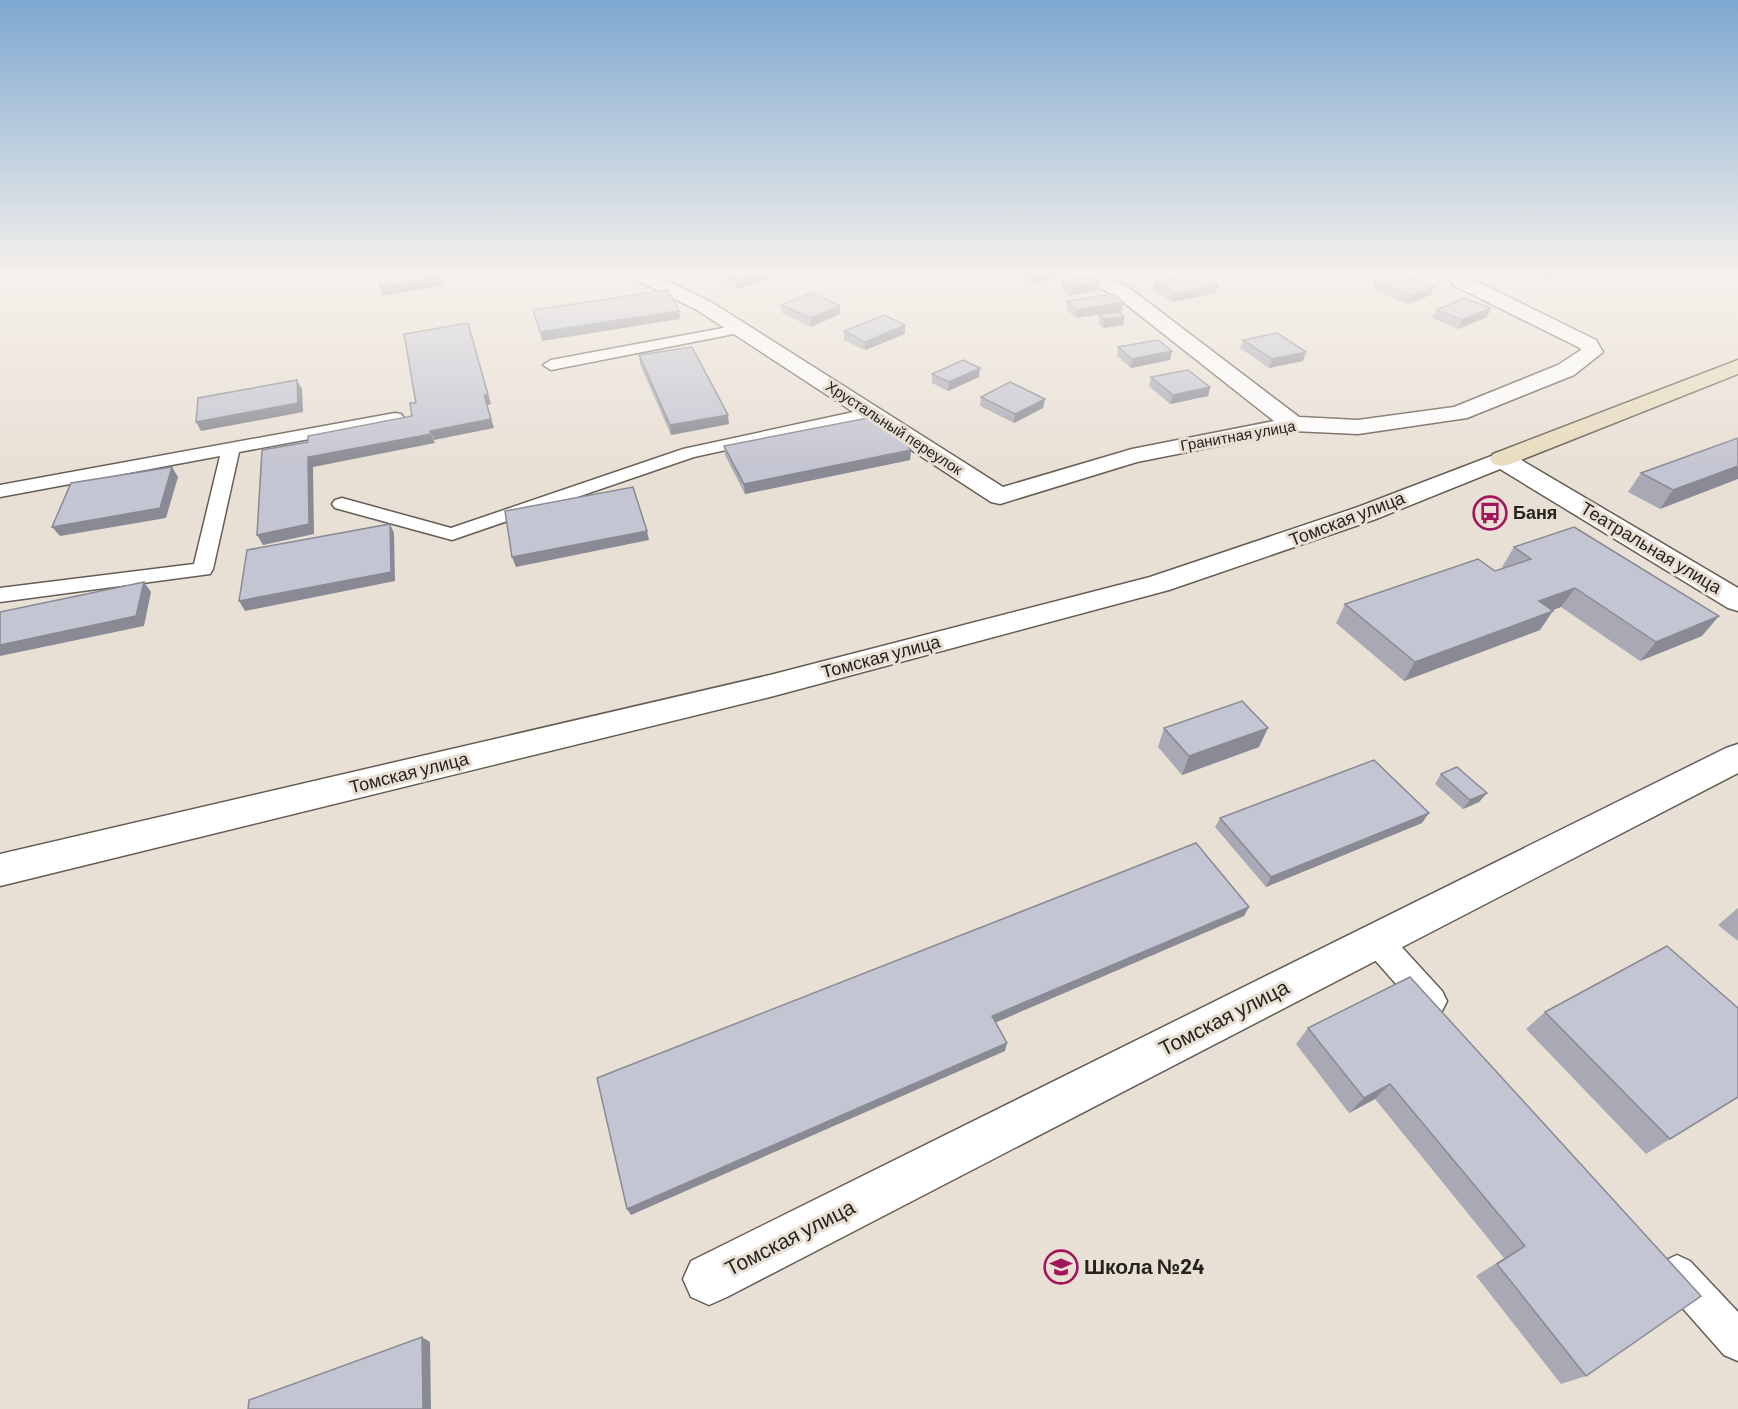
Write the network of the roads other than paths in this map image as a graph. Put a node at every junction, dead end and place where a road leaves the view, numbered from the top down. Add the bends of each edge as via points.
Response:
1 (699, 337) edge
2 (751, 337) edge
3 (1180, 337) edge
4 (1574, 337) edge
5 (551, 365) dead end
6 (1738, 366) edge
7 (872, 413) junction
8 (395, 418) edge
9 (1293, 424) junction
10 (231, 448) junction
11 (1502, 459) junction
12 (0, 491) edge
13 (1000, 496) joint
14 (342, 504) dead end
15 (0, 595) edge
16 (1738, 601) edge
17 (1737, 758) edge
18 (0, 870) edge
19 (1377, 941) junction
20 (1449, 1021) edge
21 (1657, 1251) edge
22 (709, 1280) dead end
23 (1732, 1324) edge

1 - 5 lane
2 - 7 street, Хрустальный переулок
3 - 9 street
4 - 9 street, Гранитная улица via 1589,344 1592,352 1566,370 1459,413 1358,428
6 - 11 street, Томская улица
7 - 13 street, Хрустальный переулок
7 - 14 lane via 689,453 452,534
8 - 10 lane
9 - 13 street, Гранитная улица via 1132,456
10 - 12 lane
10 - 15 lane via 203,569
11 - 16 street, Театральная улица
11 - 18 street, Томская улица via 1367,513 1159,584 770,686
17 - 19 street, Томская улица
19 - 20 lane
19 - 22 street, Томская улица
21 - 23 lane

